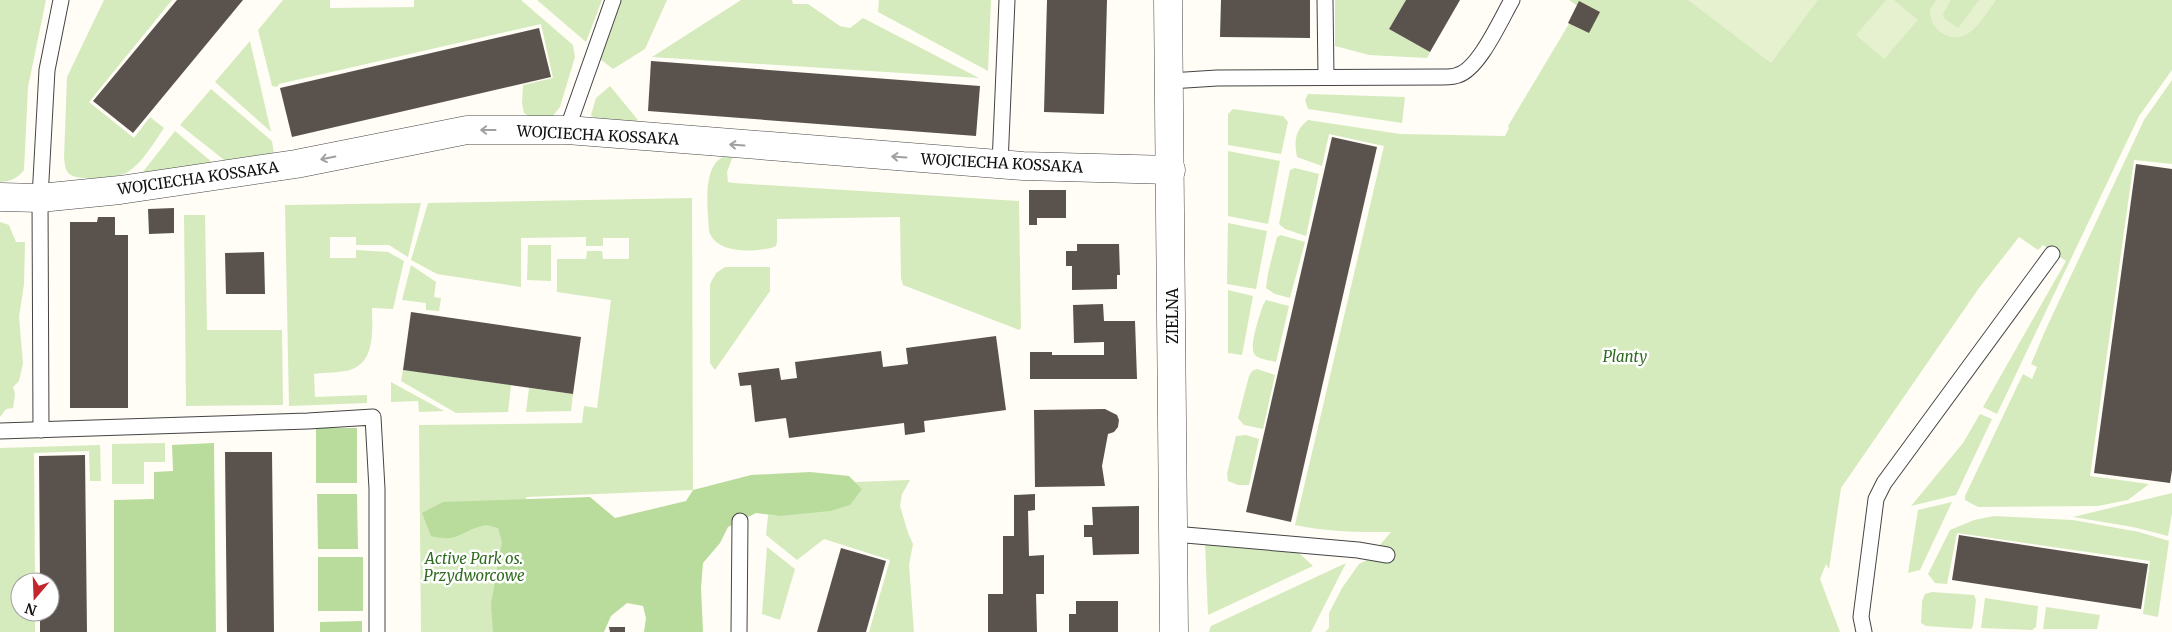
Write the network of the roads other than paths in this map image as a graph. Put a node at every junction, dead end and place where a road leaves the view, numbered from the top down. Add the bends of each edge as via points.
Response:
1 (61, 0) edge
2 (613, 0) edge
3 (1007, 0) edge
4 (1168, 0) edge
5 (1325, 0) edge
6 (1512, 0) edge
7 (1326, 77) junction
8 (1170, 81) junction
9 (567, 130) junction
10 (1000, 164) junction
11 (1171, 170) junction
12 (0, 197) edge
13 (40, 198) junction
14 (2052, 254) dead end
15 (41, 430) junction
16 (0, 431) edge
17 (740, 521) dead end
18 (1174, 534) junction
19 (1388, 556) dead end
20 (377, 632) edge
21 (739, 632) edge
22 (1174, 632) edge
23 (1864, 632) edge

1 - 13 lane via 47,70
2 - 9 lane
3 - 10 lane
4 - 8 street, ZIELNA
5 - 7 lane
6 - 7 lane via 1481,54 1460,75
7 - 8 lane
8 - 11 street, ZIELNA
10 -> 9 street, WOJCIECHA KOSSAKA
9 -> 13 street, WOJCIECHA KOSSAKA via 467,130 296,164 120,190
10 - 11 street, WOJCIECHA KOSSAKA
11 - 18 street, ZIELNA
12 - 13 street, WOJCIECHA KOSSAKA
13 - 15 lane
14 - 23 lane via 1884,483 1876,499 1861,618
15 - 16 lane
15 - 20 lane via 373,410 377,481
17 - 21 lane
18 - 19 lane via 1358,550
18 - 22 street, ZIELNA

